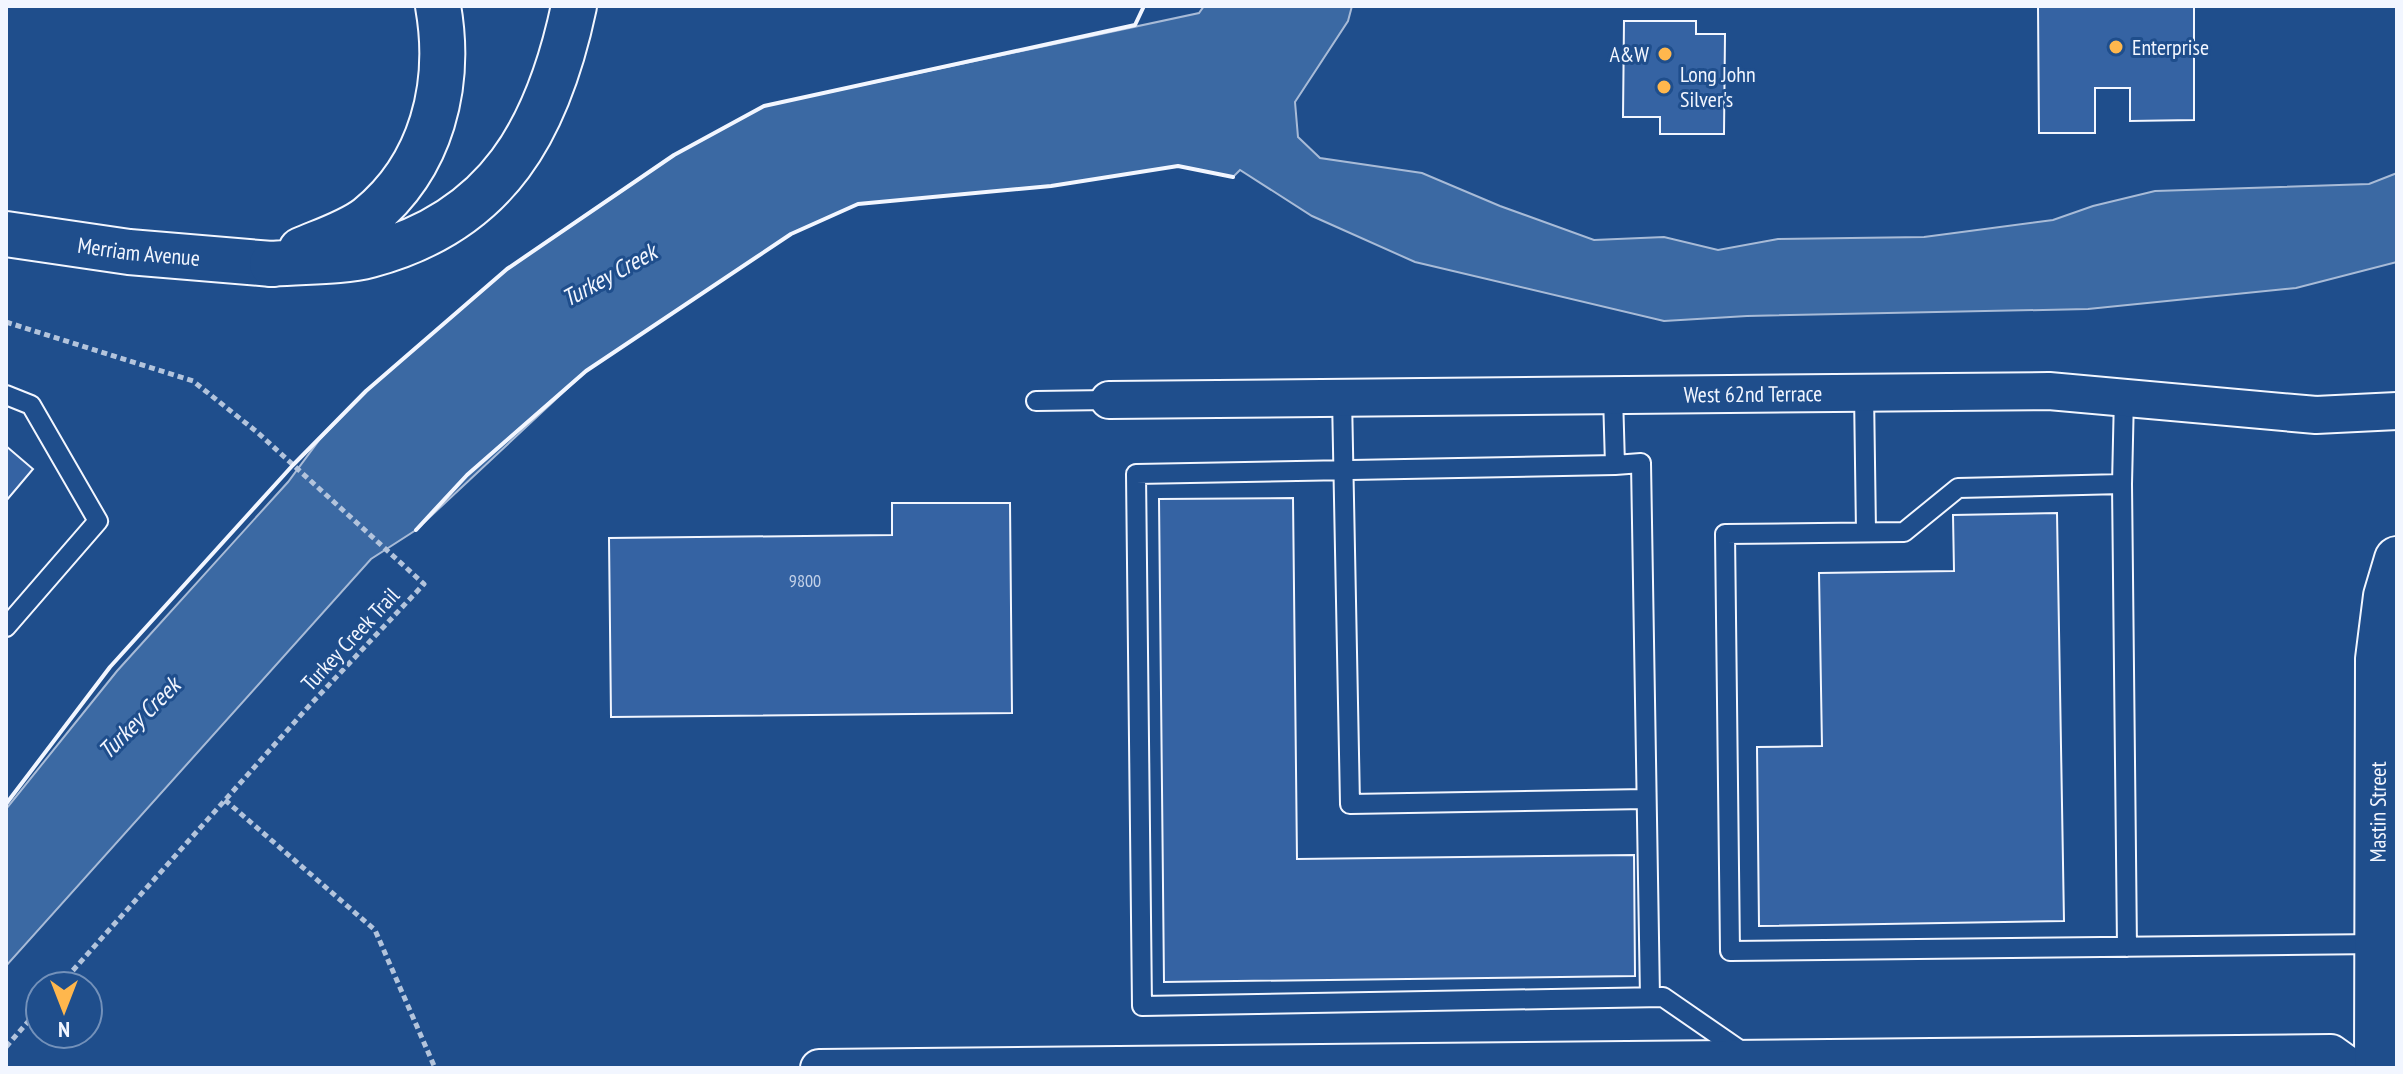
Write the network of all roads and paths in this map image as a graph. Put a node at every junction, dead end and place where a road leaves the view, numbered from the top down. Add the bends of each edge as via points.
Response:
1 (438, 6) edge
2 (574, 6) edge
3 (6, 234) edge
4 (272, 264) junction
5 (6, 322) edge
6 (1864, 393) junction
7 (6, 395) edge
8 (1613, 395) junction
9 (2124, 396) junction
10 (1342, 398) junction
11 (1109, 400) joint
12 (1036, 401) dead end
13 (2397, 411) edge
14 (1615, 465) junction
15 (1343, 470) junction
16 (2122, 484) junction
17 (1866, 532) junction
18 (2397, 559) edge
19 (6, 627) edge
20 (1646, 799) junction
21 (225, 800) junction
22 (2384, 920) edge
23 (2127, 947) junction
24 (73, 970) edge
25 (1650, 997) junction
26 (24, 1026) edge
27 (6, 1047) edge
28 (2250, 1061) edge
29 (1749, 1062) edge
30 (1197, 1065) edge
31 (435, 1068) edge
32 (819, 1068) edge
33 (2352, 1068) edge
34 (2377, 1068) edge

1 - 4 main road via 443,31 441,98 406,180 366,219
2 - 4 main road, Merriam Avenue via 554,82 536,125 486,192 454,221 369,255
3 - 4 main road, Merriam Avenue via 129,252
5 - 21 path, Turkey Creek Trail via 193,381 424,584
6 - 8 street, West 62nd Terrace
6 - 9 street, West 62nd Terrace via 2049,391
6 - 17 lane
7 - 19 lane via 31,405 98,521
8 - 10 street, West 62nd Terrace
8 - 14 lane
9 - 13 street, West 62nd Terrace via 2316,415
9 - 16 lane
10 - 11 street, West 62nd Terrace
10 - 15 lane
11 - 12 lane
14 - 15 lane
14 - 20 lane via 1641,463
15 - 20 lane via 1350,804
15 - 25 lane via 1136,474 1142,1006
16 - 17 lane via 1958,488 1904,532
16 - 23 lane
17 - 23 lane via 1725,534 1730,951
18 - 22 main road, Mastin Street via 2378,659
20 - 25 lane
21 - 24 path, Turkey Creek Trail
21 - 31 path via 375,930
22 - 23 lane
22 - 34 main road, Mastin Street
25 - 29 lane via 1663,997
26 - 27 path
28 - 29 street
28 - 33 street via 2331,1053
29 - 30 street
30 - 32 street

